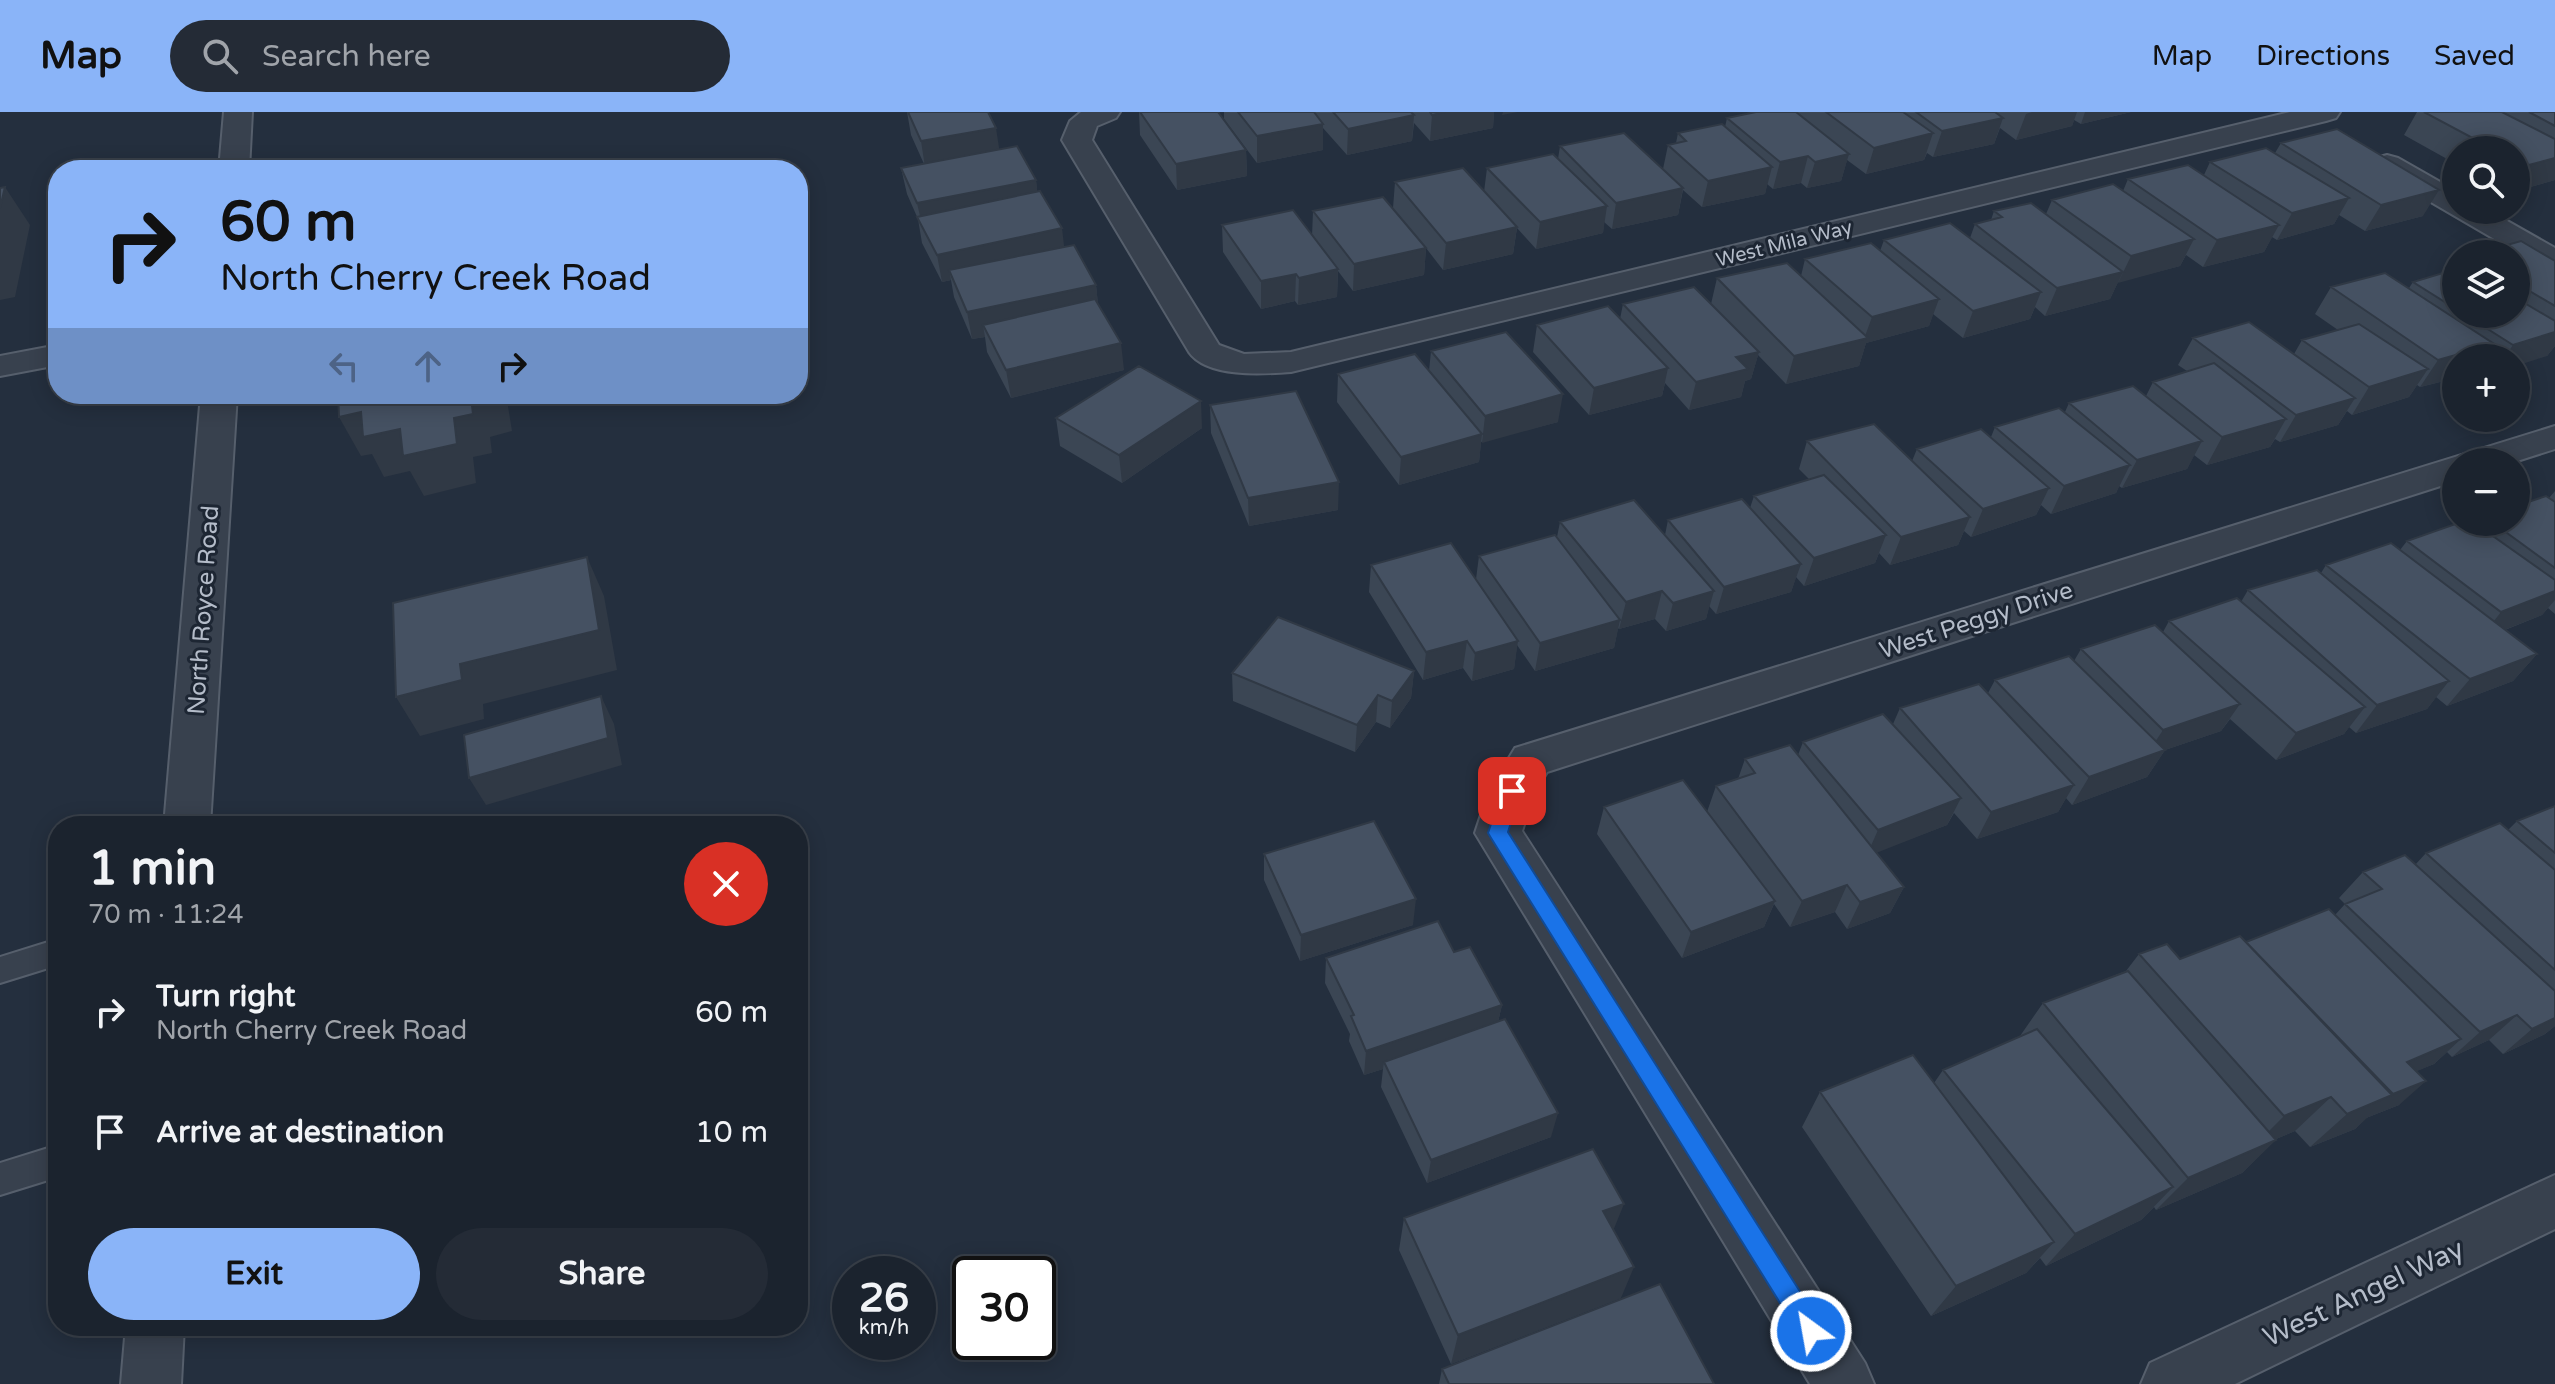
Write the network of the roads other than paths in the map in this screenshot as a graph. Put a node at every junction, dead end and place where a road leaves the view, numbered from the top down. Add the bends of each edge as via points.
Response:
1 (238, 112) edge
2 (1095, 116) edge
3 (2321, 121) edge
4 (2360, 149) edge
5 (235, 160) edge
6 (2442, 196) edge
7 (2490, 224) edge
8 (2555, 261) edge
9 (48, 357) edge
10 (0, 366) edge
11 (218, 404) edge
12 (2555, 437) edge
13 (2520, 448) edge
14 (2442, 472) edge
15 (188, 816) edge
16 (48, 955) edge
17 (0, 970) edge
18 (48, 1164) edge
19 (0, 1179) edge
20 (2555, 1201) edge
21 (154, 1336) edge
22 (151, 1384) edge
23 (1844, 1384) edge
24 (2171, 1384) edge

1 - 5 street
2 - 3 street, West Mila Way via 1077,140 1206,352 1241,364 1291,362
4 - 6 street
7 - 8 street
9 - 10 street
11 - 15 street, North Royce Road
12 - 13 street
14 - 23 street, West Peggy Drive via 1531,760 1512,791 1498,833
16 - 17 lane
18 - 19 lane
20 - 24 street, West Angel Way
21 - 22 street

